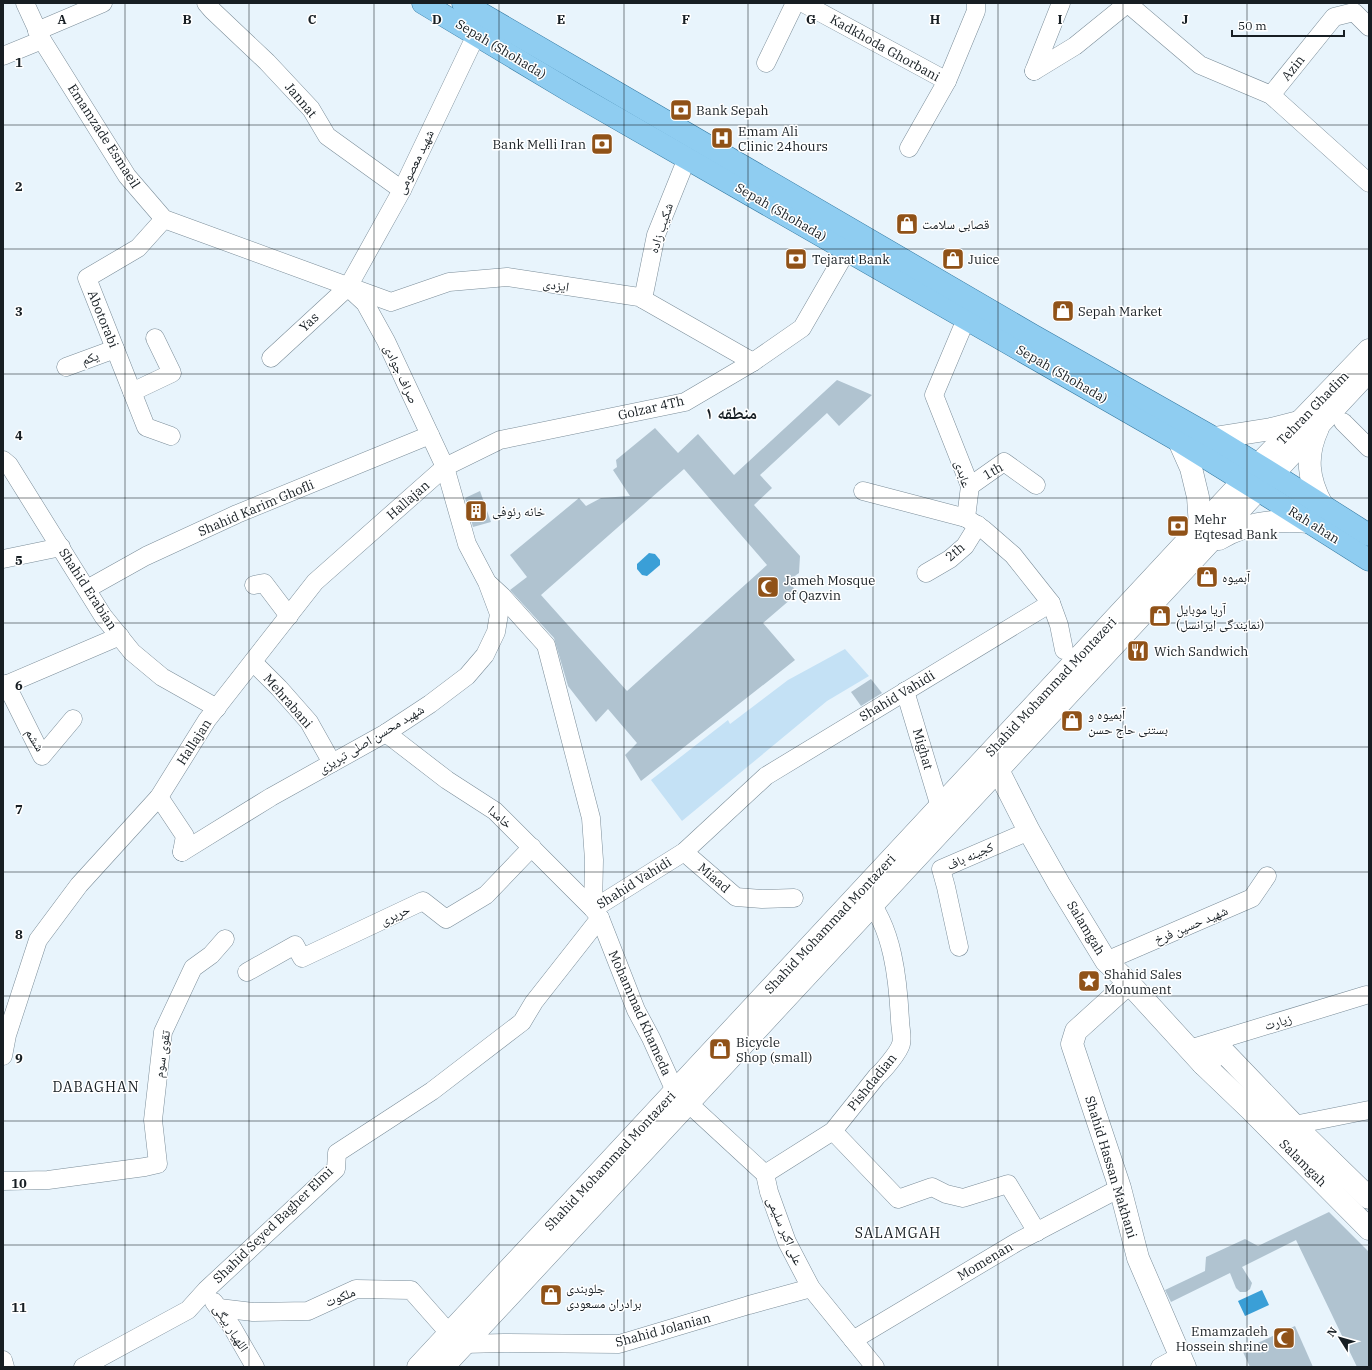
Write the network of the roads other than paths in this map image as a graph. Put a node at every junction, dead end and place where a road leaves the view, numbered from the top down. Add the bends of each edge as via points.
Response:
1 (25, 3) edge
2 (103, 3) edge
3 (206, 3) edge
4 (423, 3) edge
5 (795, 3) edge
6 (803, 3) edge
7 (976, 3) edge
8 (1061, 3) edge
9 (1127, 3) edge
10 (474, 6) edge
11 (1369, 27) edge
12 (476, 35) junction
13 (40, 36) junction
14 (3, 56) edge
15 (766, 63) dead end
16 (947, 81) junction
17 (1271, 96) junction
18 (909, 148) dead end
19 (687, 158) junction
20 (1369, 183) edge
21 (402, 190) junction
22 (164, 219) junction
23 (847, 250) junction
24 (348, 287) junction
25 (643, 299) junction
26 (966, 319) junction
27 (156, 338) dead end
28 (115, 349) junction
29 (1369, 350) edge
30 (271, 358) dead end
31 (753, 362) junction
32 (66, 367) dead end
33 (1369, 371) edge
34 (132, 392) junction
35 (1299, 422) junction
36 (1343, 422) dead end
37 (1320, 424) junction
38 (171, 436) dead end
39 (430, 436) junction
40 (1214, 438) junction
41 (1179, 441) junction
42 (1369, 448) edge
43 (3, 460) edge
44 (445, 467) junction
45 (1266, 470) junction
46 (1036, 485) dead end
47 (1251, 485) junction
48 (970, 486) junction
49 (863, 491) dead end
50 (1316, 514) junction
51 (972, 522) junction
52 (1369, 535) edge
53 (1203, 537) junction
54 (61, 547) junction
55 (3, 559) edge
56 (1369, 560) edge
57 (926, 573) dead end
58 (487, 582) junction
59 (254, 585) dead end
60 (87, 589) junction
61 (1051, 603) junction
62 (289, 616) junction
63 (120, 636) junction
64 (1064, 650) dead end
65 (253, 662) junction
66 (4, 685) edge
67 (906, 691) junction
68 (217, 708) junction
69 (73, 719) dead end
70 (386, 733) junction
71 (332, 763) junction
72 (998, 770) junction
73 (159, 797) junction
74 (940, 806) junction
75 (1029, 831) junction
76 (532, 847) junction
77 (684, 852) junction
78 (1267, 876) dead end
79 (794, 898) dead end
80 (867, 898) junction
81 (596, 913) junction
82 (225, 939) dead end
83 (959, 947) dead end
84 (1106, 961) junction
85 (248, 972) dead end
86 (1129, 982) junction
87 (1366, 995) dead end
88 (3, 1056) edge
89 (1196, 1056) junction
90 (681, 1097) junction
91 (1369, 1110) edge
92 (833, 1131) junction
93 (1287, 1131) junction
94 (765, 1174) junction
95 (3, 1181) edge
96 (1120, 1188) junction
97 (1369, 1198) edge
98 (1369, 1229) edge
99 (1037, 1232) junction
100 (811, 1288) junction
101 (206, 1290) junction
102 (219, 1308) junction
103 (456, 1339) junction
104 (853, 1340) junction
105 (3, 1360) edge
106 (1182, 1361) edge
107 (5, 1367) edge
108 (83, 1367) edge
109 (255, 1367) edge
110 (418, 1367) edge
111 (443, 1367) edge
112 (875, 1367) edge
113 (1160, 1367) edge

1 - 13 street, Emamzade Esmaeil
2 - 13 street
3 - 21 street, Jannat via 311,109 327,136
4 - 12 main road, Sepah (Shohada)
5 - 15 street
6 - 16 street, Kadkhoda Ghorbani
7 - 16 street via 976,11
8 - 9 street via 1034,71 1075,46
9 - 17 street via 1200,65
10 - 40 main road, Sepah (Shohada) via 1025,331
11 - 17 street, Azin via 1354,12 1334,17
12 - 19 main road, Sepah (Shohada)
12 - 21 street, شهید معصومی
13 - 14 street
13 - 22 street, Emamzade Esmaeil via 126,176
16 - 18 street
17 - 20 street
19 - 23 main road, Sepah (Shohada)
19 - 25 street, شکیب زاده via 656,235
21 - 24 street, شهید معصومی
22 - 24 street, Emamzade Esmaeil
22 - 28 street, Abotorabi via 138,248 87,278
23 - 26 main road, Sepah (Shohada)
23 - 31 street, Golzar 4Th via 802,328
24 - 25 street, ایزدی via 391,302 449,282 506,277
24 - 30 street, Yas
24 - 39 street, صراف جوادی via 366,303
25 - 31 street, ایزدی
26 - 41 main road, Sepah (Shohada)
26 - 48 street, عابدی via 934,396
27 - 34 street via 172,373
28 - 32 street, یکم
28 - 34 street, Abotorabi
29 - 35 main road, Tehran Ghadim
31 - 44 street, Golzar 4Th via 685,402 500,440
33 - 37 main road, Tehran Ghadim
34 - 38 street, Abotorabi via 146,427
35 - 40 main road
35 - 45 main road, Tehran Ghadim
36 - 42 street
37 - 45 main road, Tehran Ghadim
37 - 50 main road via 1312,444 1310,465 1316,493
39 - 44 street, صراف جوادی
39 - 60 street, Shahid Karim Ghofli via 237,514 146,556
40 - 45 main road, Sepah (Shohada)
41 - 47 main road, Sepah (Shohada)
41 - 53 main road via 1198,497
43 - 54 street, Shahid Erabian via 9,465
44 - 58 street, Shahid Vahidi via 467,544
44 - 62 street, Hallajan via 315,582
45 - 47 main road
45 - 50 main road, Rah ahan
46 - 48 street, 1th via 1004,462
47 - 50 main road, Rah ahan
47 - 53 main road, Shahid Mohammad Montazeri
48 - 51 street, عابدی
49 - 51 street
50 - 52 main road, Rah ahan
50 - 53 main road via 1257,524 1224,535
50 - 56 main road, Rah ahan
51 - 57 street, 2th via 965,546 950,559
51 - 61 street via 1013,555
53 - 72 main road, Shahid Mohammad Montazeri
53 - 74 main road, Shahid Mohammad Montazeri
54 - 55 street
54 - 60 street, Shahid Erabian
58 - 70 street, شهید محسن اصلی تبریزی via 498,614 496,632 485,655 467,676
58 - 81 street, Shahid Vahidi via 546,646 591,818
59 - 62 street via 264,583
60 - 63 street, Shahid Erabian via 103,616
61 - 64 street
61 - 67 street, Shahid Vahidi
62 - 65 street, Hallajan
63 - 66 street
63 - 68 street, Shahid Erabian via 132,652 162,677
65 - 68 street, Hallajan
65 - 71 street, Mehrabani via 309,722
66 - 69 street, ششم via 42,756
67 - 74 street, Mighat
67 - 77 street, Shahid Vahidi via 766,776
68 - 73 street, Hallajan
70 - 71 street, شهید محسن اصلی تبریزی
70 - 76 street, خامدا via 447,780 495,811
71 - 73 street, شهید محسن اصلی تبریزی via 182,852 185,836
72 - 75 main road, Salamgah
72 - 80 main road, Shahid Mohammad Montazeri
73 - 88 street, Hallajan via 79,885 38,940 7,1035
74 - 80 main road, Shahid Mohammad Montazeri
75 - 83 street, کجینه باف via 941,869
75 - 84 main road, Salamgah
76 - 81 street, خامدا
76 - 85 street, حریری via 486,895 446,919 423,901 302,958 295,945
77 - 79 street, Miaad via 736,898
77 - 81 street, Shahid Vahidi
78 - 84 street, شهید حسین فرخ via 1252,898
80 - 90 main road, Shahid Mohammad Montazeri
80 - 92 street, Pishdadian via 886,932 898,987 901,1044 885,1069
81 - 90 street, Mohammad Khameda via 636,1010
81 - 101 street, Shahid Seyed Bagher Elmi via 522,1022 432,1092 337,1153 336,1169
82 - 95 street, تقوی سوم via 211,955 193,968 162,1032 153,1120 158,1164 48,1180
84 - 86 main road, Salamgah
86 - 89 main road, Salamgah
86 - 96 main road, Shahid Hassan Makhani via 1076,1031 1072,1044
87 - 89 street, زیارت
89 - 93 main road, Salamgah via 1223,1051
90 - 94 street
90 - 103 main road, Shahid Mohammad Montazeri
91 - 93 street
92 - 94 street, Pishdadian
92 - 99 street via 898,1199 932,1187 963,1198 1008,1184
93 - 97 main road, Salamgah
93 - 98 main road, Salamgah
94 - 100 street, علی اکبر سلیمی via 787,1242
96 - 99 street, Momenan
96 - 106 main road, Shahid Hassan Makhani via 1138,1258
99 - 104 street, Momenan
100 - 103 street, Shahid Jolanian via 619,1344 504,1343
100 - 104 street, علی اکبر سلیمی
101 - 102 street, اللهیار بیگی
101 - 108 street, Shahid Seyed Bagher Elmi via 188,1310
102 - 103 street, ملکوت via 253,1312 308,1311 356,1288 411,1290
102 - 109 street, اللهیار بیگی
103 - 110 main road, Shahid Mohammad Montazeri
103 - 111 main road, Shahid Mohammad Montazeri
104 - 112 street, علی اکبر سلیمی
105 - 107 street
106 - 113 street

